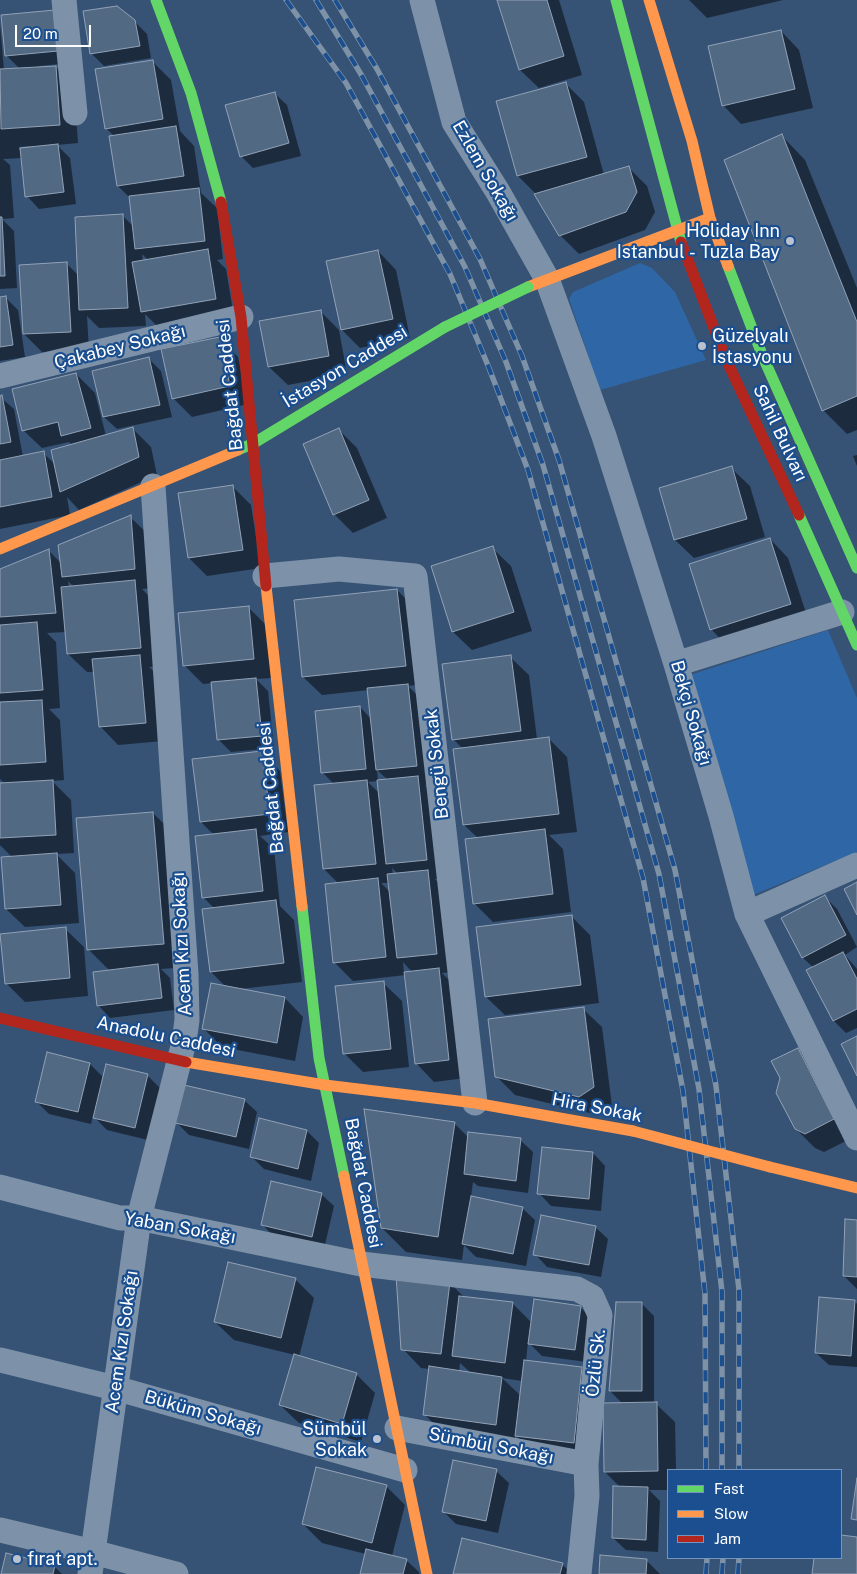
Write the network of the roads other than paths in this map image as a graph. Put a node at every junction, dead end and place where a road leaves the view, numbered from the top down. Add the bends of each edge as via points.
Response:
1 (64, 0) edge
2 (156, 0) edge
3 (422, 0) edge
4 (616, 0) edge
5 (649, 0) edge
6 (75, 113) dead end
7 (710, 218) junction
8 (677, 230) junction
9 (538, 283) junction
10 (241, 317) junction
11 (0, 376) edge
12 (254, 443) junction
13 (154, 486) junction
14 (0, 549) edge
15 (857, 568) edge
16 (265, 576) junction
17 (842, 612) junction
18 (857, 645) edge
19 (676, 664) junction
20 (857, 865) edge
21 (747, 914) junction
22 (0, 1018) edge
23 (179, 1061) junction
24 (325, 1085) junction
25 (475, 1103) junction
26 (857, 1138) edge
27 (0, 1187) edge
28 (857, 1188) edge
29 (139, 1218) junction
30 (361, 1264) junction
31 (0, 1360) edge
32 (115, 1388) junction
33 (397, 1428) junction
34 (586, 1464) junction
35 (405, 1470) junction
36 (0, 1530) edge
37 (91, 1563) edge
38 (176, 1574) edge
39 (427, 1574) edge
40 (579, 1574) edge

1 - 6 street
2 - 10 main road, Bağdat Caddesi via 191,93 224,212
3 - 9 street, Ezlem Sokağı via 454,122 498,192
4 - 8 main road, Sahil Bulvarı
5 - 7 main road, Sahil Bulvarı via 692,141
7 - 8 main road, İstasyon Caddesi
7 - 15 main road, Sahil Bulvarı via 763,357
8 - 9 main road, İstasyon Caddesi
8 - 17 main road, Sahil Bulvarı via 725,357
9 - 12 main road, İstasyon Caddesi, bridge via 445,327
9 - 19 street, Bekçi Sokağı via 604,436
10 - 11 street, Çakabey Sokağı
10 - 12 main road, Bağdat Caddesi
12 - 13 main road, İstasyon Caddesi
12 - 16 main road, Bağdat Caddesi
13 - 14 main road, İstasyon Caddesi
13 - 23 street, Acem Kızı Sokağı via 186,974 187,1020
16 - 24 main road, Bağdat Caddesi via 319,1058
16 - 25 street, Bengü Sokak via 339,569 416,576
17 - 18 main road, Sahil Bulvarı
17 - 19 street
19 - 21 street, Bekçi Sokağı
20 - 21 street
21 - 26 street, Bekçi Sokağı
22 - 23 main road, Anadolu Caddesi
23 - 24 main road, Anadolu Caddesi
23 - 29 street, Acem Kızı Sokağı
24 - 25 main road, Hira Sokak
24 - 30 main road, Bağdat Caddesi
25 - 28 main road, Hira Sokak, bridge via 633,1131
27 - 29 street, Yaban Sokağı via 120,1218
29 - 30 street, Yaban Sokağı
29 - 32 street, Acem Kızı Sokağı
30 - 33 main road, Bağdat Caddesi
30 - 34 street, Özlü Sk. via 577,1289 592,1297 600,1315
31 - 32 street, Büküm Sokağı
32 - 35 street, Büküm Sokağı
32 - 37 street, Acem Kızı Sokağı
33 - 34 street, Sümbül Sokağı
33 - 35 main road, Bağdat Caddesi
34 - 40 street, Özlü Sk. via 587,1496
35 - 39 main road, Bağdat Caddesi
36 - 37 street
37 - 38 street

